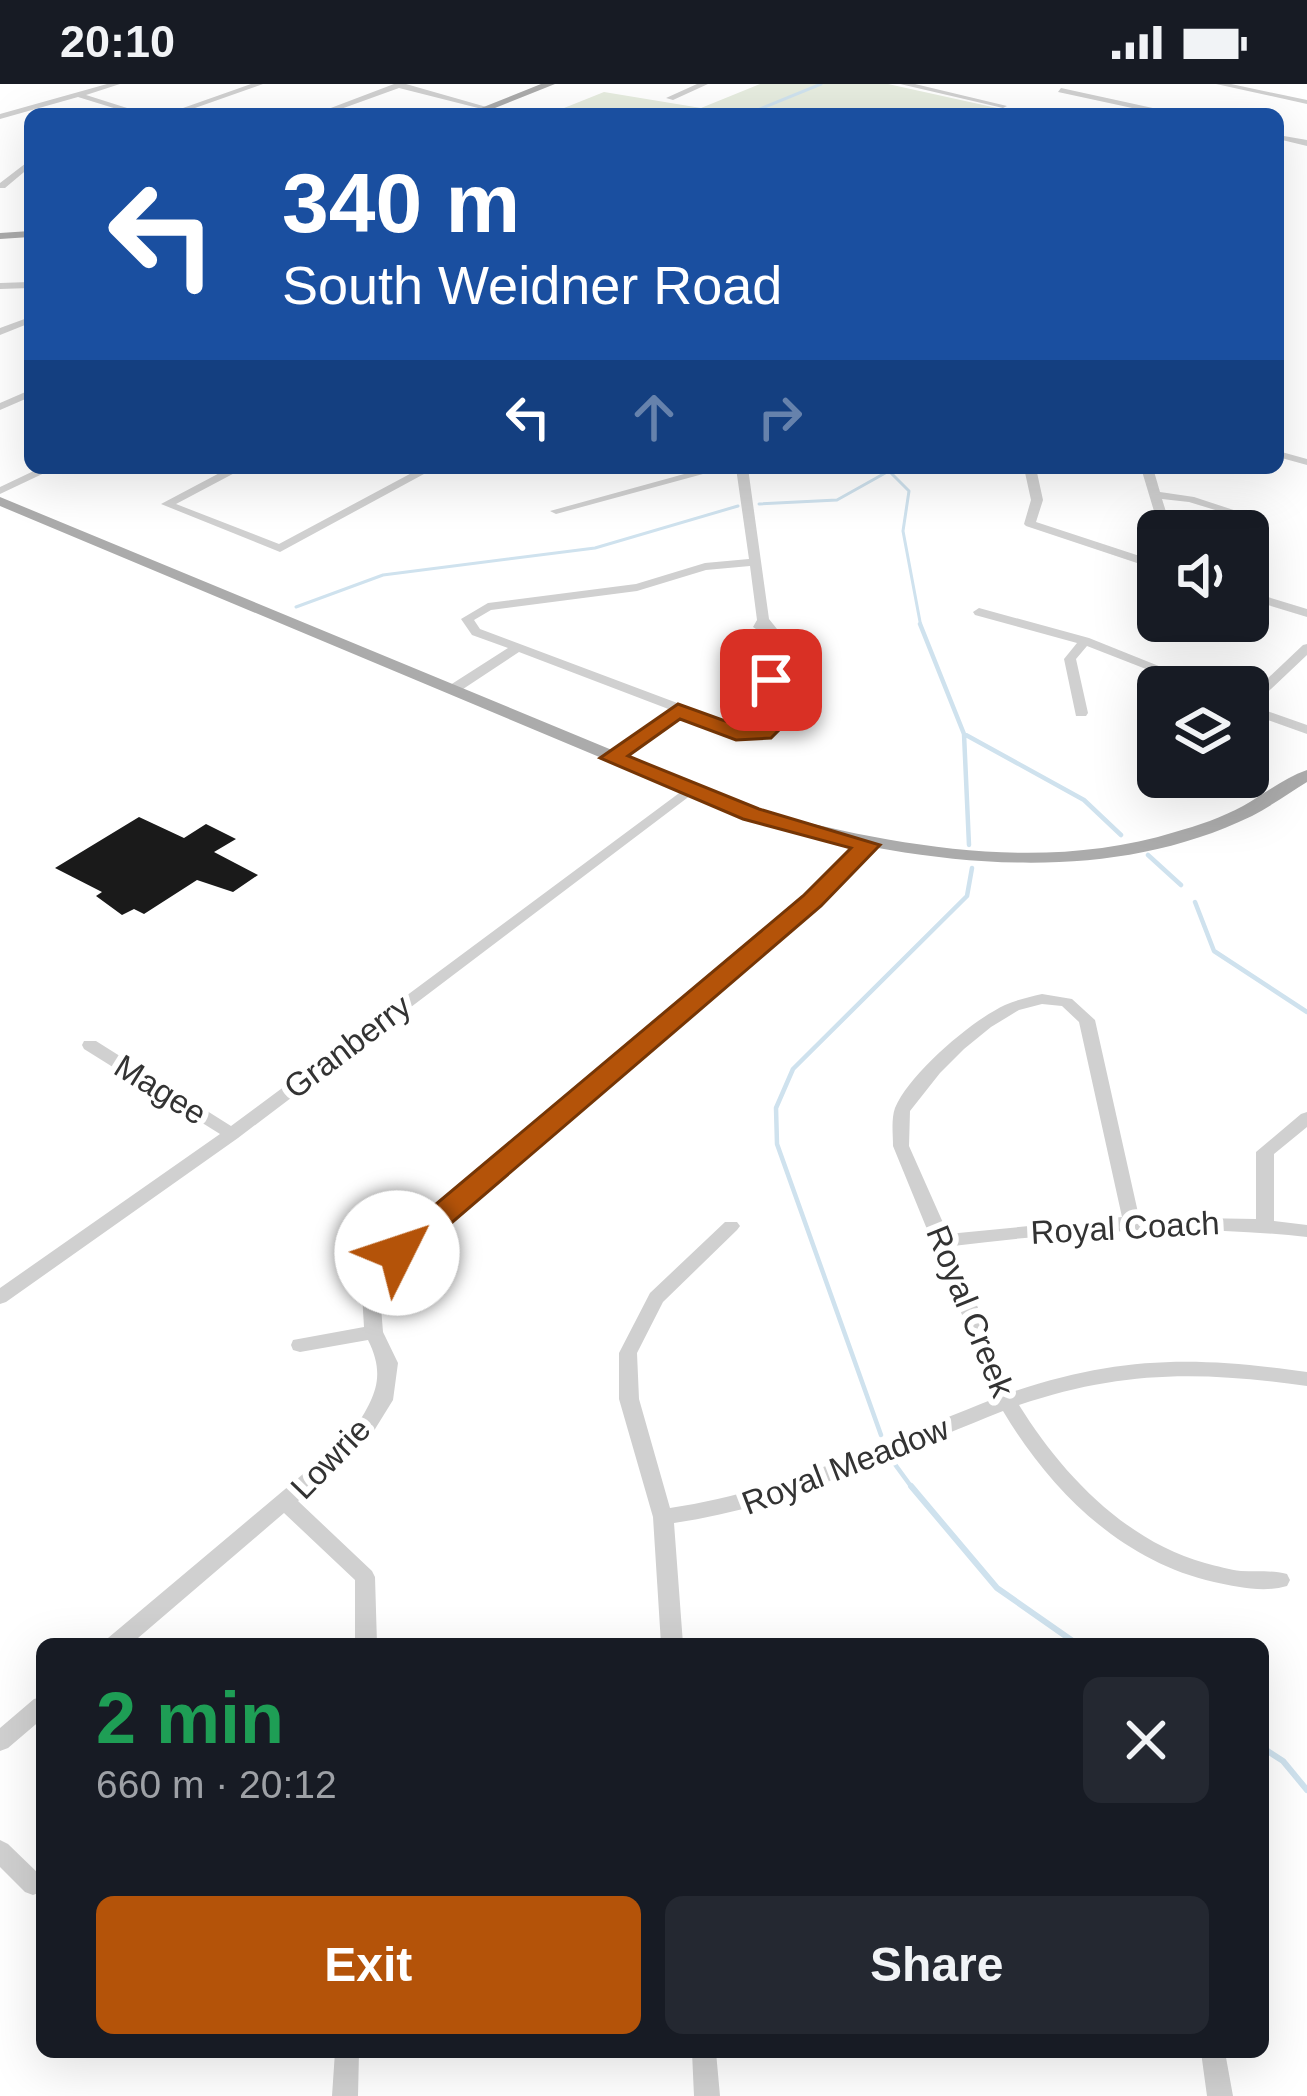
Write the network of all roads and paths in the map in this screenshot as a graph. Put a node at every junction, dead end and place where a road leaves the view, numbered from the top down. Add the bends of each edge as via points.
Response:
1 (116, 84) edge
2 (259, 84) edge
3 (550, 84) edge
4 (704, 84) edge
5 (904, 84) edge
6 (1220, 84) edge
7 (400, 85) edge
8 (1060, 90) dead end
9 (80, 96) junction
10 (670, 98) dead end
11 (1307, 102) edge
12 (1004, 106) dead end
13 (36, 108) edge
14 (121, 108) edge
15 (188, 108) edge
16 (336, 108) edge
17 (486, 108) joint
18 (1143, 108) edge
19 (36, 474) edge
20 (226, 474) edge
21 (417, 474) edge
22 (696, 474) edge
23 (743, 474) edge
24 (1031, 474) edge
25 (1149, 474) edge
26 (0, 491) edge
27 (1156, 495) junction
28 (0, 501) edge
29 (1160, 510) edge
30 (1226, 510) edge
31 (556, 511) dead end
32 (1137, 558) edge
33 (755, 562) junction
34 (1269, 601) edge
35 (980, 612) dead end
36 (1307, 613) edge
37 (1085, 641) junction
38 (518, 648) junction
39 (1307, 649) edge
40 (1150, 666) edge
41 (1269, 686) edge
42 (452, 690) junction
43 (678, 711) junction
44 (1081, 713) dead end
45 (1269, 715) edge
46 (1307, 730) edge
47 (611, 758) junction
48 (1307, 775) edge
49 (690, 790) junction
50 (868, 845) junction
51 (90, 1045) dead end
52 (1307, 1118) edge
53 (232, 1133) junction
54 (1131, 1220) junction
55 (731, 1226) dead end
56 (1265, 1226) junction
57 (1307, 1232) edge
58 (943, 1241) junction
59 (0, 1297) edge
60 (374, 1332) junction
61 (300, 1345) dead end
62 (1307, 1379) edge
63 (1007, 1402) junction
64 (287, 1503) junction
65 (663, 1517) junction
66 (1280, 1580) dead end
67 (123, 1638) edge
68 (366, 1638) edge
69 (672, 1638) edge
70 (36, 1711) edge
71 (0, 1741) edge
72 (0, 1851) edge
73 (34, 1884) dead end
74 (347, 2058) edge
75 (704, 2058) edge
76 (1214, 2058) edge
77 (345, 2096) edge
78 (707, 2096) edge
79 (1220, 2096) edge

1 - 9 street
2 - 15 street
3 - 17 main road
4 - 10 street
5 - 12 street
6 - 11 street
7 - 16 street
7 - 17 street
8 - 18 street
9 - 13 street
9 - 14 street
19 - 26 street
20 - 21 street via 167,504 280,548
22 - 31 street
23 - 33 street
24 - 32 street via 1030,524
25 - 27 street
27 - 29 street
27 - 30 street
28 - 42 main road
33 - 38 street via 488,608 467,619 476,632
33 - 43 street via 763,620 757,629 766,638 777,721 763,734 736,733
34 - 36 street
35 - 37 street
37 - 40 street
37 - 44 street via 1070,659
38 - 42 street
38 - 43 street
39 - 41 street
42 - 47 main road
43 - 47 street
45 - 46 street
47 - 49 main road
48 - 50 main road via 1208,826 1090,852 988,857
49 - 50 main road
49 - 53 street, Granberry
50 - 60 street, Lowrie via 397,1253 371,1294
51 - 53 street, Magee
52 - 56 street via 1265,1152
53 - 59 street, Granberry
54 - 56 street, Royal Coach
54 - 58 street, Royal Coach
54 - 58 street, Royal Creek via 1082,1012 1055,1002 1003,1008 908,1099 898,1134
55 - 65 street via 656,1298 628,1353 629,1400
56 - 57 street, Royal Coach
58 - 63 street, Royal Creek
60 - 61 street
60 - 64 street, Lowrie via 389,1363 383,1400 360,1437
62 - 63 street, Royal Meadow via 1224,1367 1136,1370
63 - 65 street, Royal Meadow via 759,1502
63 - 66 street, Royal Creek via 1060,1474 1138,1540 1224,1580
64 - 67 street, Lowrie
64 - 68 street via 365,1576
65 - 69 street
70 - 71 street
72 - 73 street
74 - 77 street
75 - 78 street
76 - 79 street

